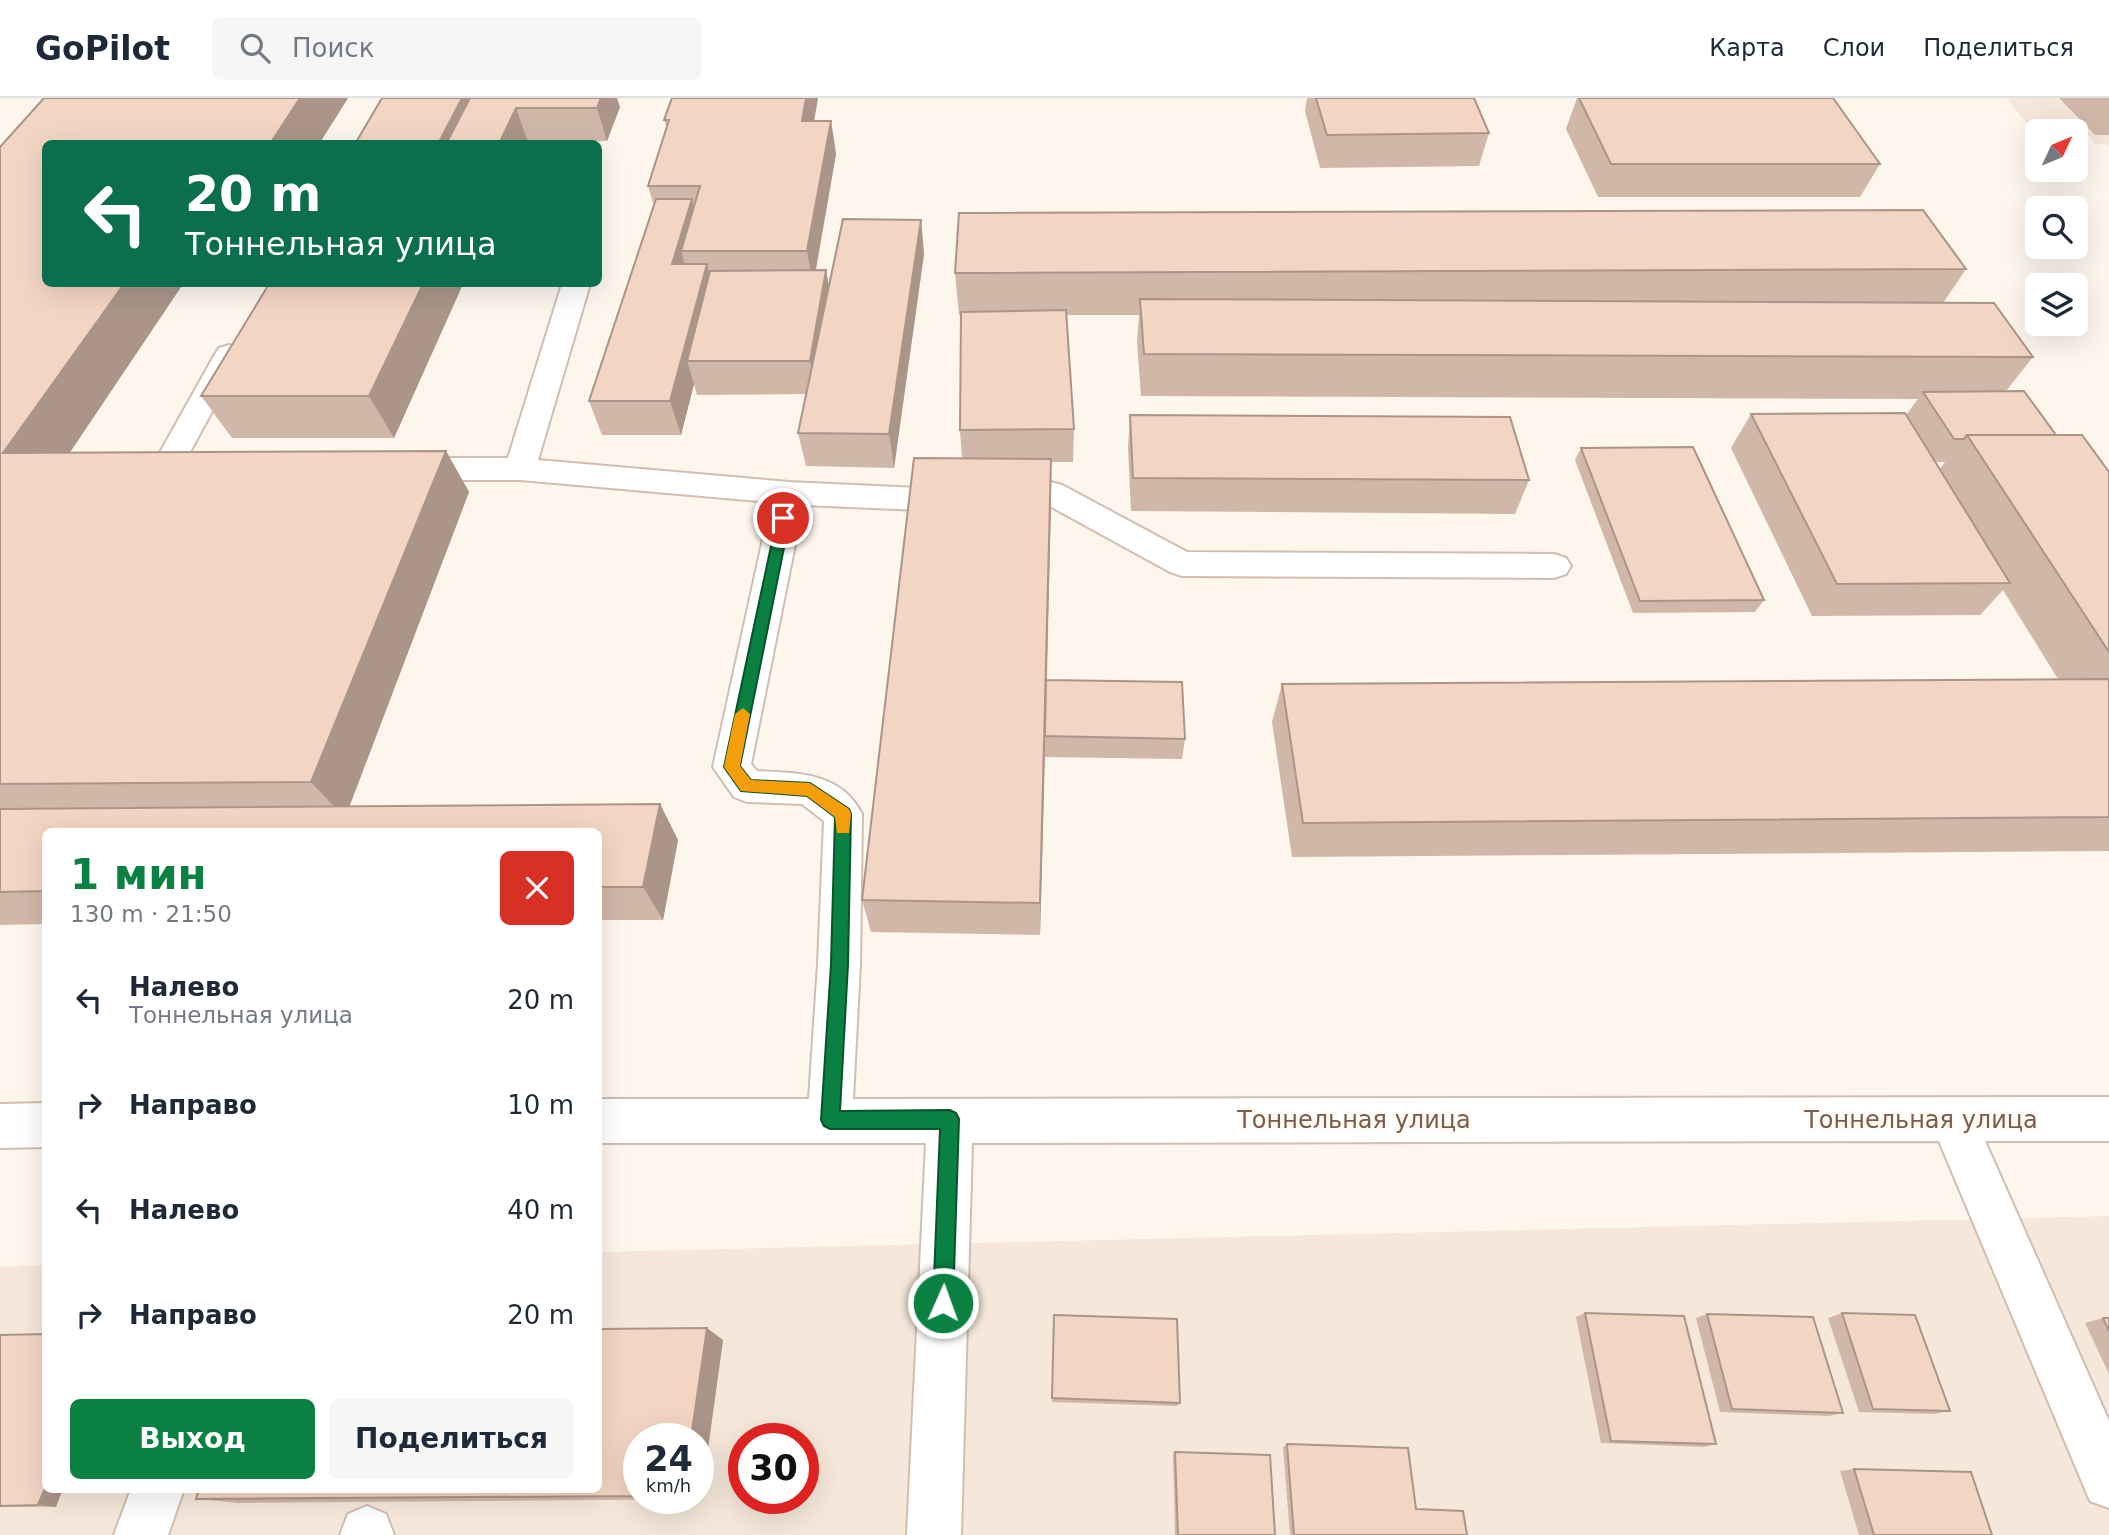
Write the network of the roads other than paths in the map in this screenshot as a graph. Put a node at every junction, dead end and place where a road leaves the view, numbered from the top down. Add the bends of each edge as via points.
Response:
1 (575, 287) edge
2 (239, 337) edge
3 (520, 469) junction
4 (242, 470) edge
5 (381, 470) edge
6 (789, 493) junction
7 (1554, 566) dead end
8 (950, 1119) junction
9 (2109, 1119) edge
10 (830, 1120) junction
11 (1953, 1120) junction
12 (602, 1121) edge
13 (2109, 1482) edge
14 (157, 1493) edge
15 (141, 1535) edge
16 (934, 1535) edge

1 - 3 street
2 - 4 street via 173,456 187,470
3 - 5 street
3 - 6 street
6 - 7 street via 919,499 1051,493 1182,564
6 - 10 street via 732,767 747,786 810,789 843,814
8 - 10 street, Тоннельная улица
8 - 11 street, Тоннельная улица
8 - 16 street
9 - 11 street, Тоннельная улица
10 - 12 street, Тоннельная улица
11 - 13 street
14 - 15 street

